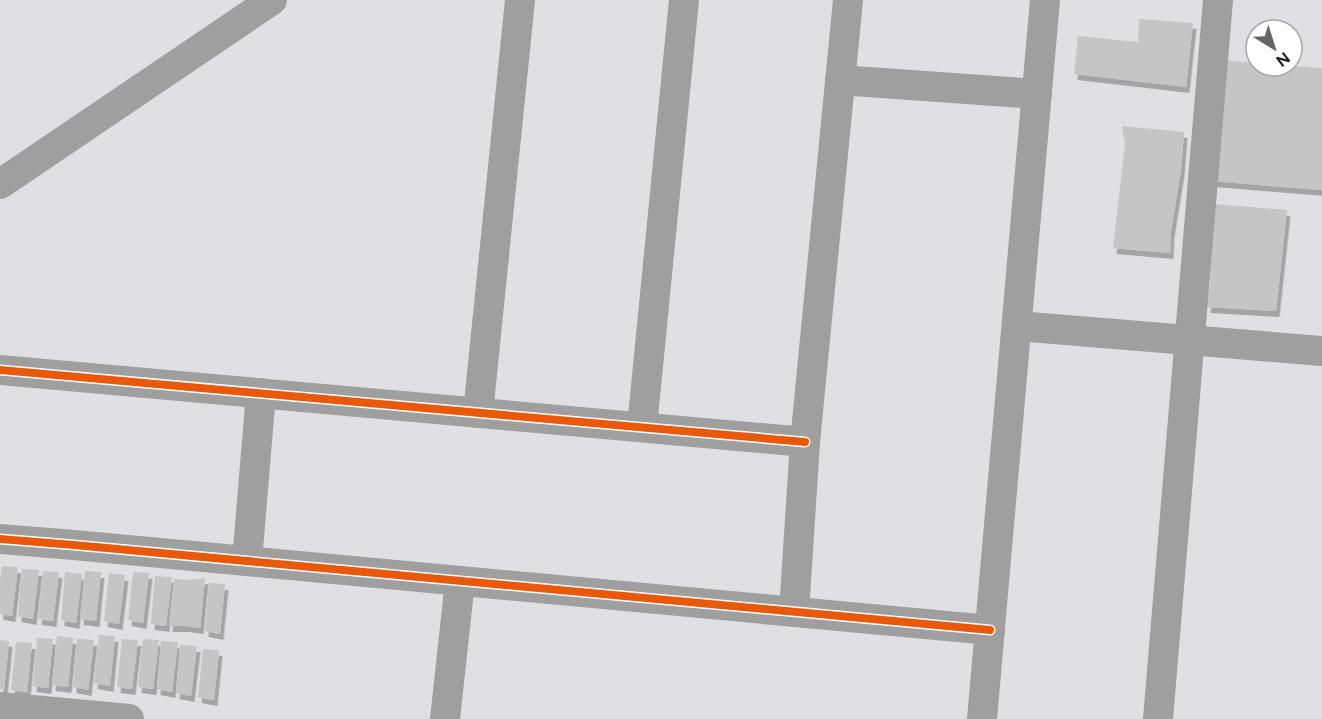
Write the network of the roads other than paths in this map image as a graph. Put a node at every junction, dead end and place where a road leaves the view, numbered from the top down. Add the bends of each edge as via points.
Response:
1 (272, 0) edge
2 (520, 0) edge
3 (684, 0) edge
4 (848, 0) edge
5 (1045, 0) edge
6 (1218, 0) edge
7 (840, 80) junction
8 (1037, 94) junction
9 (0, 184) edge
10 (1017, 326) junction
11 (1190, 341) junction
12 (1322, 351) edge
13 (0, 370) edge
14 (261, 393) junction
15 (478, 413) junction
16 (642, 428) junction
17 (805, 442) junction
18 (0, 539) edge
19 (247, 561) junction
20 (459, 581) junction
21 (794, 612) junction
22 (990, 630) junction
23 (0, 707) edge
24 (129, 719) edge
25 (445, 719) edge
26 (982, 719) edge
27 (1158, 719) edge

1 - 9 street
2 - 15 street
3 - 16 street
4 - 7 street
5 - 8 street
6 - 11 street
7 - 8 street
7 - 17 street
8 - 10 street
10 - 11 street
10 - 22 street
11 - 12 street
11 - 27 street
13 - 14 street
14 - 15 street
14 - 19 street
15 - 16 street
16 - 17 street
17 - 21 street
18 - 19 street
19 - 20 street
20 - 21 street
20 - 25 street
21 - 22 street
22 - 26 street
23 - 24 street

